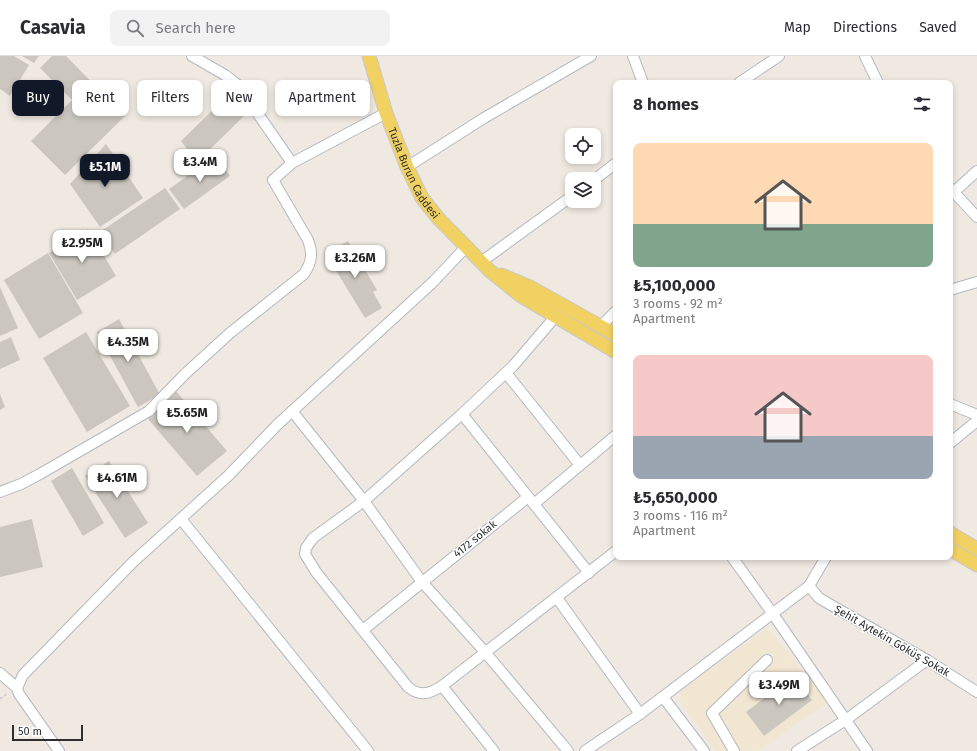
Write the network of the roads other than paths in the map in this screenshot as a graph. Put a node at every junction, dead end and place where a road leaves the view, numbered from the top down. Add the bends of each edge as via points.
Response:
1 (192, 56) edge
2 (369, 56) edge
3 (592, 56) edge
4 (633, 56) edge
5 (779, 56) edge
6 (865, 56) edge
7 (642, 80) edge
8 (743, 80) edge
9 (877, 80) edge
10 (386, 113) junction
11 (292, 163) junction
12 (613, 165) edge
13 (407, 167) junction
14 (977, 171) edge
15 (601, 175) edge
16 (953, 189) edge
17 (953, 191) edge
18 (565, 202) edge
19 (977, 217) edge
20 (466, 247) junction
21 (486, 266) junction
22 (977, 282) edge
23 (953, 289) edge
24 (613, 314) edge
25 (555, 317) junction
26 (601, 326) junction
27 (613, 333) edge
28 (613, 350) edge
29 (506, 373) junction
30 (953, 405) edge
31 (292, 411) junction
32 (462, 414) junction
33 (977, 415) edge
34 (977, 421) edge
35 (613, 438) edge
36 (953, 441) edge
37 (580, 465) junction
38 (0, 492) edge
39 (531, 500) junction
40 (364, 501) junction
41 (181, 519) junction
42 (953, 534) edge
43 (977, 549) edge
44 (953, 551) edge
45 (613, 553) edge
46 (734, 560) edge
47 (824, 560) edge
48 (977, 565) edge
49 (589, 573) junction
50 (422, 582) junction
51 (809, 586) junction
52 (557, 598) junction
53 (773, 614) junction
54 (363, 630) junction
55 (485, 652) junction
56 (767, 660) dead end
57 (927, 660) junction
58 (0, 673) edge
59 (442, 686) junction
60 (17, 688) junction
61 (977, 692) edge
62 (663, 697) junction
63 (640, 714) junction
64 (846, 719) junction
65 (60, 751) edge
66 (368, 751) edge
67 (494, 751) edge
68 (568, 751) edge
69 (585, 751) edge
70 (704, 751) edge
71 (734, 751) edge
72 (797, 751) edge
73 (867, 751) edge

1 - 11 street via 238,85
2 - 10 main road, Tuzla Burun Caddesi
3 - 13 street via 484,118
4 - 7 street
5 - 8 street
6 - 9 street
10 - 11 street
10 - 13 main road, Tuzla Burun Caddesi
11 - 38 street via 272,180 310,245 312,259 304,274 230,333 149,411 34,477
12 - 15 street
13 - 20 main road, Tuzla Burun Caddesi via 428,205
14 - 16 street
17 - 19 street
18 - 21 street
20 - 21 main road, Tuzla Burun Caddesi
20 - 31 street via 433,282
21 - 25 main road, Tuzla Burun Caddesi via 521,296
21 - 26 main road, Tuzla Burun Caddesi
22 - 23 street
24 - 26 street
25 - 28 main road, Tuzla Burun Caddesi
25 - 29 street
26 - 27 main road, Tuzla Burun Caddesi
29 - 32 street
29 - 37 street
30 - 33 street
31 - 40 street
31 - 41 street via 229,476
32 - 39 street
32 - 40 street
34 - 36 street
35 - 37 street, 4172 sokak
37 - 39 street, 4172 sokak
39 - 49 street
39 - 50 street, 4172 sokak
40 - 50 street
40 - 54 street via 314,538 306,548 305,554 316,572
41 - 60 street via 123,572 46,650 23,675
41 - 66 street
42 - 43 main road
44 - 48 main road
45 - 49 street
46 - 53 street
47 - 51 street
49 - 52 street
50 - 54 street, 4172 sokak
50 - 55 street
51 - 53 street
51 - 57 street, Şehit Aytekin Göküş Sokak via 819,598 831,606
52 - 55 street
52 - 63 street
53 - 62 street
53 - 64 street
54 - 59 street via 413,692 431,693
55 - 59 street
55 - 68 street
56 - 71 street via 712,713
57 - 61 street, Şehit Aytekin Göküş Sokak
57 - 64 street
58 - 60 street
59 - 67 street
60 - 65 street via 22,700
62 - 63 street
62 - 70 street
63 - 69 street
64 - 72 street
64 - 73 street

